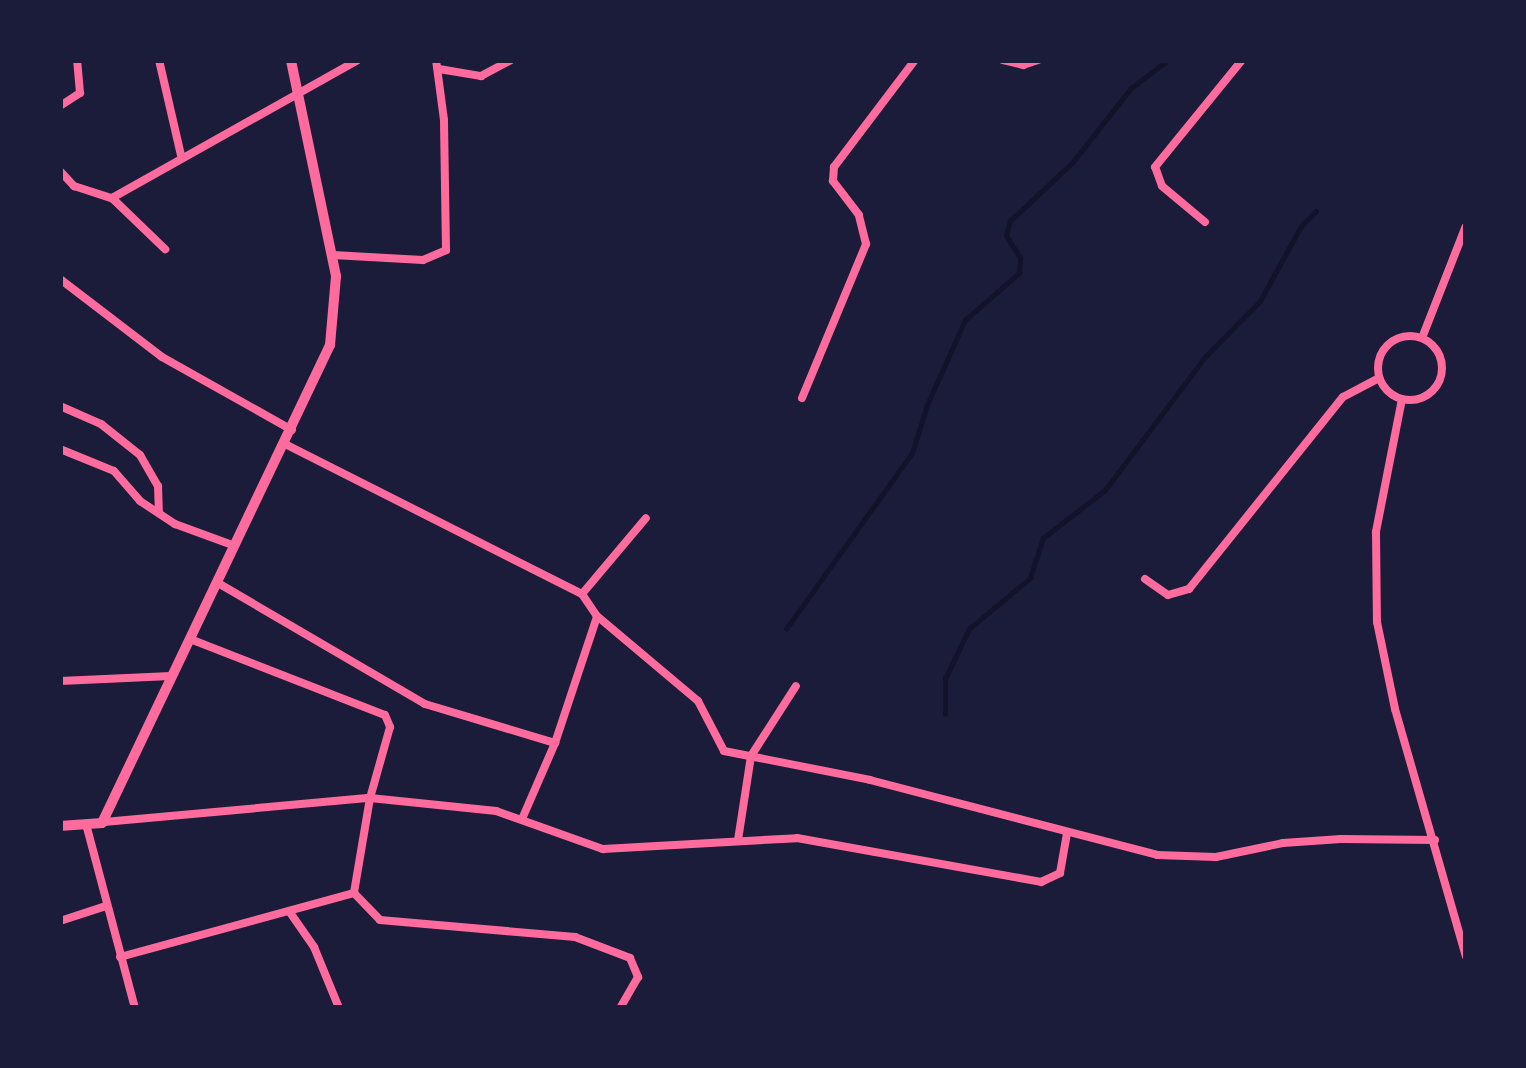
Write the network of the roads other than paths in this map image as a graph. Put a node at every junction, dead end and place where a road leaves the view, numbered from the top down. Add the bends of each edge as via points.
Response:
1 (77, 60) edge
2 (159, 60) edge
3 (291, 60) edge
4 (358, 60) edge
5 (511, 60) edge
6 (915, 60) edge
7 (1003, 60) edge
8 (1038, 60) edge
9 (1242, 60) edge
10 (437, 64) edge
11 (298, 93) junction
12 (60, 106) edge
13 (181, 155) junction
14 (60, 171) edge
15 (112, 198) junction
16 (1204, 222) dead end
17 (1466, 226) edge
18 (165, 250) dead end
19 (333, 255) junction
20 (60, 279) edge
21 (1422, 338) junction
22 (1379, 378) junction
23 (802, 398) dead end
24 (1402, 399) junction
25 (60, 406) edge
26 (292, 430) junction
27 (285, 444) junction
28 (60, 449) edge
29 (159, 513) junction
30 (646, 518) dead end
31 (235, 547) junction
32 (1145, 579) dead end
33 (218, 583) junction
34 (582, 594) junction
35 (597, 616) junction
36 (190, 639) junction
37 (173, 676) junction
38 (60, 681) edge
39 (796, 686) dead end
40 (555, 743) junction
41 (751, 756) junction
42 (370, 798) junction
43 (522, 819) junction
44 (102, 823) junction
45 (86, 824) junction
46 (60, 826) edge
47 (1067, 833) junction
48 (738, 840) junction
49 (1435, 840) junction
50 (355, 893) junction
51 (106, 906) junction
52 (290, 911) junction
53 (60, 921) edge
54 (1466, 956) edge
55 (120, 957) junction
56 (135, 1008) edge
57 (339, 1008) edge
58 (620, 1008) edge

1 - 12 street via 80,93
2 - 13 street
3 - 11 main road
4 - 11 street
5 - 10 street via 481,76
6 - 23 street via 834,167 833,181 859,215 866,244
7 - 8 street
9 - 16 street via 1155,167 1162,186
10 - 19 street via 446,250 423,260
11 - 13 street
11 - 19 main road
13 - 15 street
14 - 15 street via 74,186
15 - 18 street
17 - 21 street
19 - 26 main road via 335,323
20 - 26 street via 162,357
21 - 22 street via 1391,341
21 - 24 street via 1442,362 1438,383 1423,398
22 - 24 street
22 - 32 street via 1343,397 1189,589 1168,595
24 - 49 street via 1380,506 1375,596 1395,709
25 - 29 street via 101,424 140,455 158,486
26 - 27 main road
27 - 31 main road
27 - 34 street
28 - 29 street via 114,471
29 - 31 street
30 - 34 street
31 - 33 main road
33 - 36 main road
33 - 40 street via 425,704
34 - 35 street
35 - 40 street
35 - 41 street via 698,701 724,751
36 - 37 main road
36 - 42 street via 385,715 390,727
37 - 38 street
37 - 44 main road
39 - 41 street
40 - 43 street
41 - 47 street
41 - 48 street
42 - 43 street
42 - 44 street
42 - 50 street
43 - 48 street via 603,849
44 - 45 main road
45 - 46 main road
45 - 51 street
47 - 48 street via 1060,873 1041,882 836,842
47 - 49 street via 1157,855
49 - 54 street
50 - 52 street
50 - 58 street via 380,920 575,937 630,958 638,977
51 - 53 street
51 - 55 street
52 - 55 street
52 - 57 street
55 - 56 street

